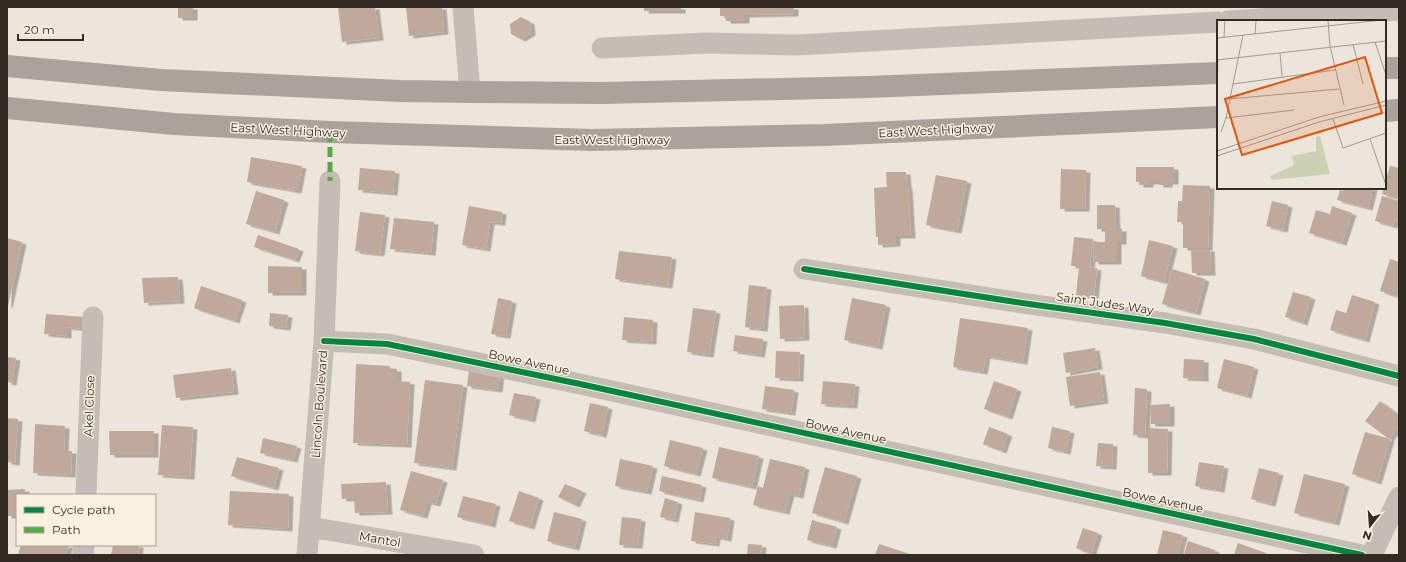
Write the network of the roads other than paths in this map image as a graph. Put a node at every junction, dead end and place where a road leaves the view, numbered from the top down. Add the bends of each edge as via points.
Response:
1 (463, 7) edge
2 (1399, 10) edge
3 (1173, 16) edge
4 (1244, 20) edge
5 (1217, 22) edge
6 (602, 48) dead end
7 (7, 66) edge
8 (1386, 68) edge
9 (1399, 68) edge
10 (1217, 74) edge
11 (470, 92) junction
12 (7, 108) edge
13 (1399, 110) edge
14 (1386, 111) edge
15 (1217, 118) edge
16 (330, 181) dead end
17 (804, 269) dead end
18 (93, 317) dead end
19 (324, 341) junction
20 (1399, 376) edge
21 (86, 494) edge
22 (1399, 497) edge
23 (310, 527) junction
24 (307, 555) edge
25 (474, 555) edge
26 (1362, 555) edge
27 (1372, 555) edge

1 - 11 street
2 - 4 street
3 - 5 street
3 - 6 street via 797,44 706,43
7 - 11 highway via 160,80
8 - 9 highway
10 - 11 highway via 852,87
12 - 15 highway, East West Highway via 174,124 330,132 593,140 824,135
13 - 14 highway
16 - 19 street, Lincoln Boulevard
17 - 20 street, Saint Judes Way via 1165,323 1247,338
18 - 21 street, Akel Close
19 - 23 street, Lincoln Boulevard
19 - 26 street, Bowe Avenue via 387,344 557,379
22 - 27 street
23 - 24 street, Lincoln Boulevard
23 - 25 street, Mantol

